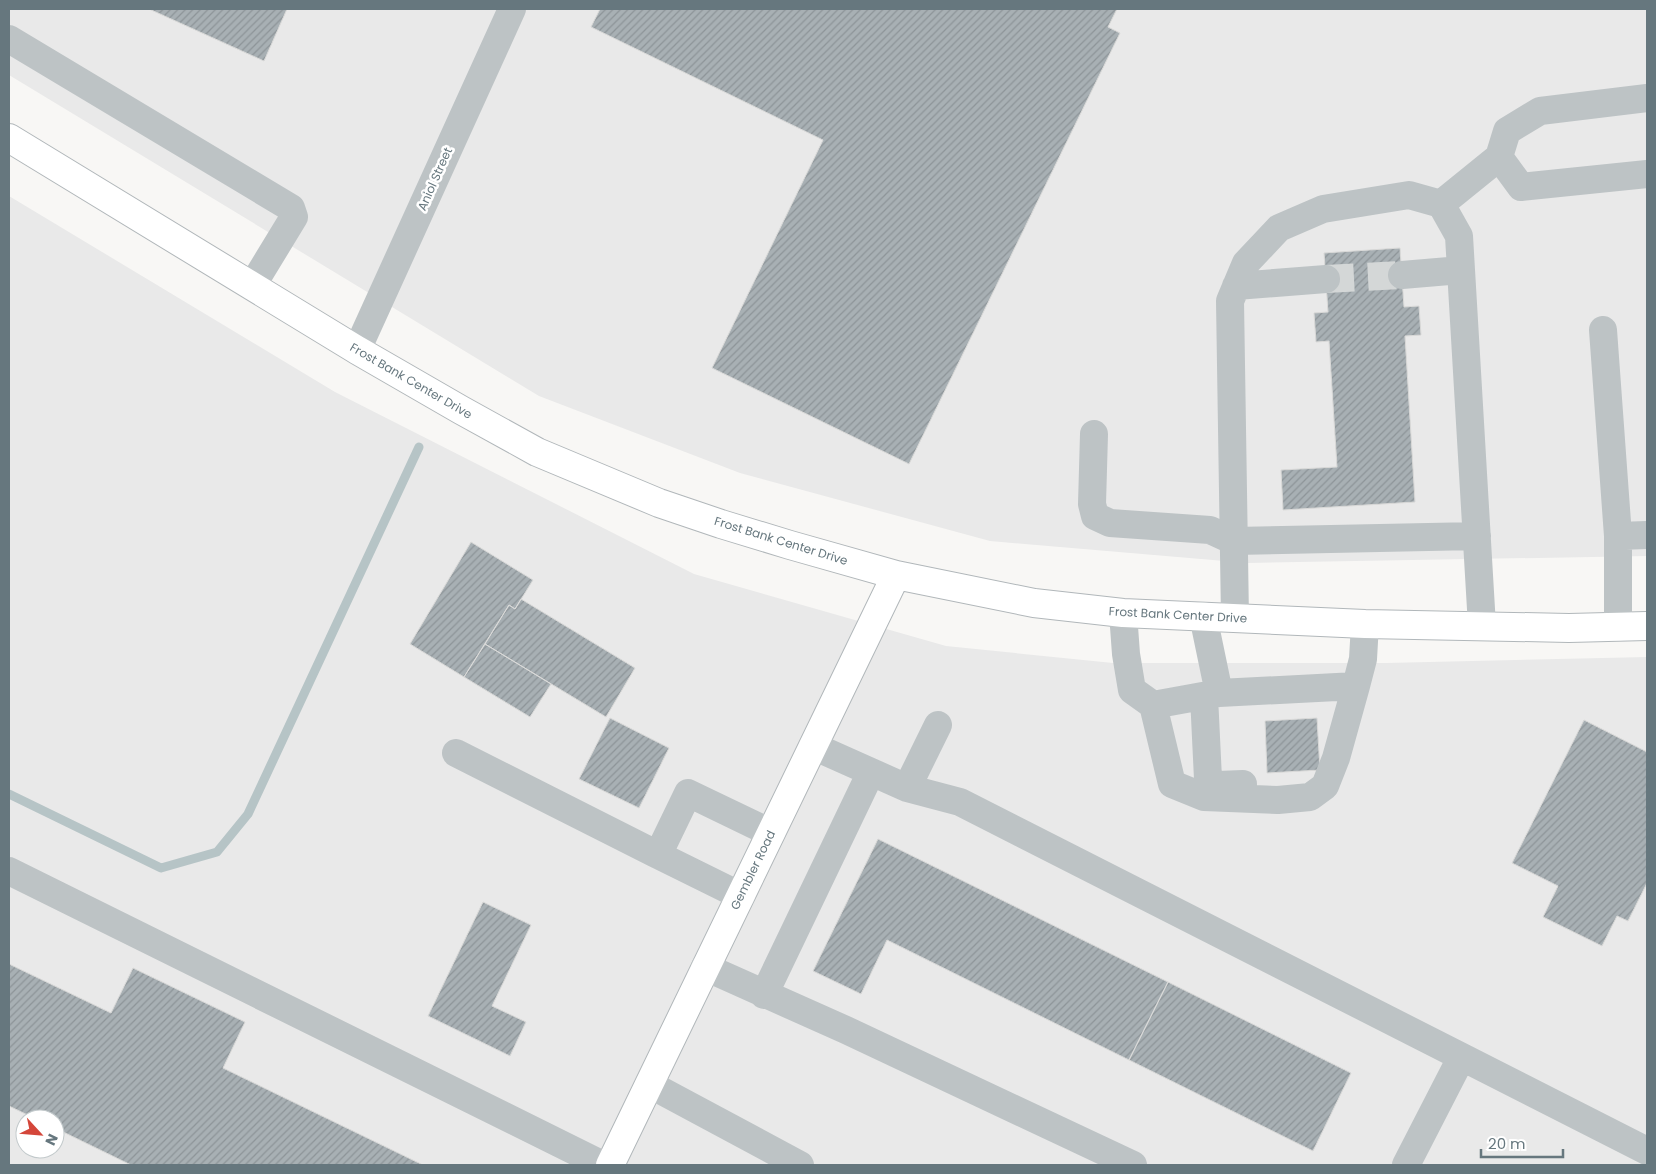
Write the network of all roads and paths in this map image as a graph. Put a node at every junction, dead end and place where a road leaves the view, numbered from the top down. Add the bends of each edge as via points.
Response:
1 (512, 9) edge
2 (9, 38) edge
3 (1647, 98) edge
4 (9, 138) edge
5 (1499, 157) junction
6 (1647, 174) edge
7 (1441, 204) junction
8 (1461, 270) junction
9 (1402, 275) tunnel mouth
10 (1326, 280) tunnel mouth
11 (252, 286) junction
12 (1236, 286) junction
13 (1603, 330) dead end
14 (357, 350) junction
15 (1094, 434) dead end
16 (1647, 535) edge
17 (1477, 536) junction
18 (1618, 536) junction
19 (1234, 541) junction
20 (896, 575) junction
21 (1123, 613) junction
22 (1203, 616) junction
23 (1235, 618) junction
24 (1365, 624) junction
25 (1482, 626) junction
26 (1618, 626) junction
27 (1647, 626) edge
28 (1356, 686) junction
29 (1212, 694) junction
30 (1153, 705) junction
31 (938, 726) dead end
32 (812, 746) junction
33 (456, 753) dead end
34 (871, 772) junction
35 (907, 788) junction
36 (1278, 800) junction
37 (771, 833) junction
38 (658, 855) junction
39 (9, 870) edge
40 (741, 896) junction
41 (705, 967) junction
42 (764, 995) junction
43 (1461, 1058) junction
44 (649, 1084) junction
45 (1647, 1151) edge
46 (603, 1165) edge
47 (610, 1165) edge
48 (800, 1165) edge
49 (1133, 1165) edge
50 (1406, 1165) edge

1 - 14 lane, Aniol Street
2 - 11 lane via 291,208 294,217
3 - 5 lane via 1540,111 1507,131
4 - 11 main road, Frost Bank Center Drive
5 - 6 lane via 1521,186
5 - 7 lane
7 - 8 lane via 1459,236
7 - 12 lane via 1410,195 1323,209 1279,228 1246,262
8 - 9 lane
8 - 17 lane
10 - 12 lane
11 - 14 main road, Frost Bank Center Drive
12 - 19 lane via 1230,301
13 - 18 lane
14 - 20 main road, Frost Bank Center Drive via 537,452 603,480 721,524
15 - 19 lane via 1092,504 1095,516 1110,523 1210,530
16 - 18 lane
17 - 19 lane
17 - 25 lane
18 - 26 lane
19 - 23 lane
20 - 21 main road, Frost Bank Center Drive via 1034,603
20 - 32 main road, Gembler Road
21 - 22 main road, Frost Bank Center Drive
21 - 30 lane via 1132,690
22 - 23 main road, Frost Bank Center Drive
22 - 29 lane
23 - 24 main road, Frost Bank Center Drive
24 - 25 main road, Frost Bank Center Drive
24 - 28 lane via 1363,659
25 - 26 main road, Frost Bank Center Drive
26 - 27 main road, Frost Bank Center Drive
28 - 29 lane
28 - 36 lane via 1325,786 1310,797
29 - 30 lane
29 - 36 lane via 1208,779 1218,786 1266,786
30 - 36 lane via 1172,784 1204,797
31 - 35 lane
32 - 34 lane
32 - 37 main road, Gembler Road
33 - 38 lane
34 - 35 lane
34 - 42 lane
35 - 43 lane via 960,802
37 - 38 lane via 688,794
37 - 40 main road, Gembler Road
38 - 40 lane
39 - 46 lane
40 - 41 main road, Gembler Road
41 - 42 lane
41 - 44 main road, Gembler Road
42 - 49 lane via 846,1030
43 - 45 lane
43 - 50 lane
44 - 47 main road, Gembler Road
44 - 48 lane

